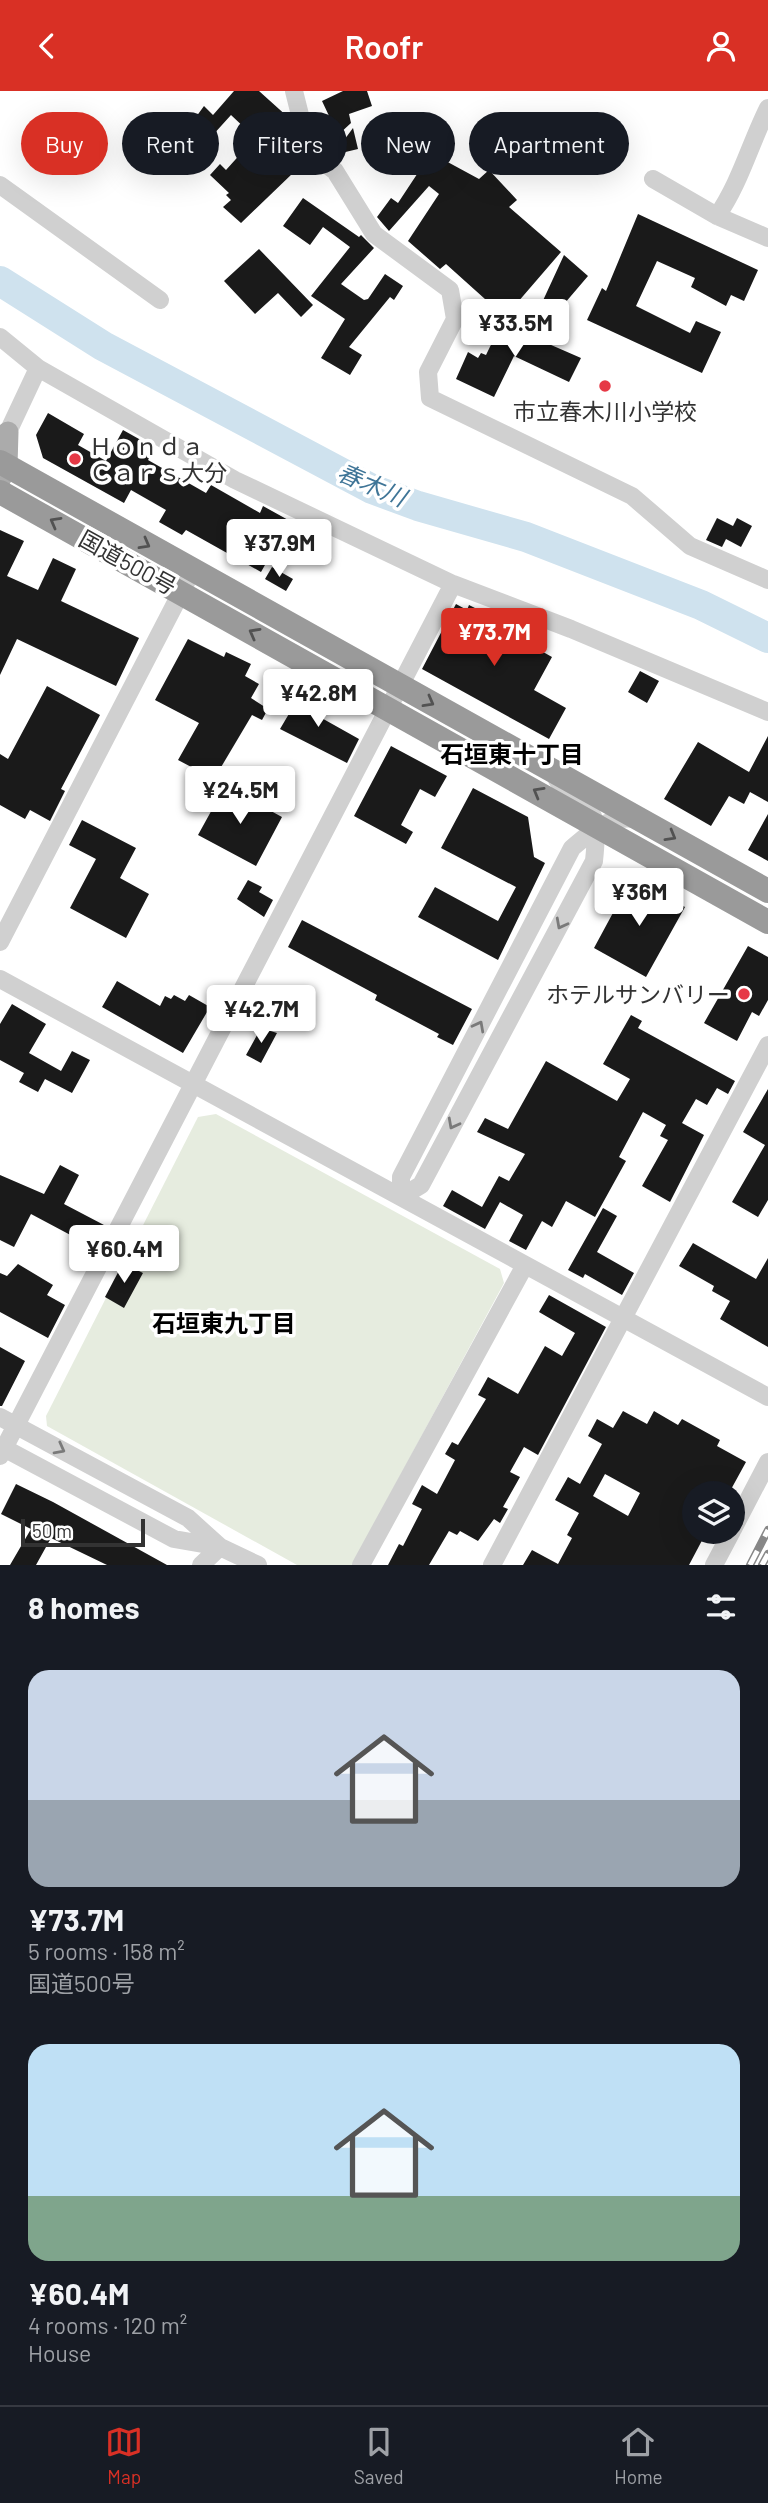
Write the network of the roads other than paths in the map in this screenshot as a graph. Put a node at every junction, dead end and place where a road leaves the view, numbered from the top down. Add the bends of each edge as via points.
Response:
1 (294, 91) edge
2 (768, 109) edge
3 (653, 179) dead end
4 (0, 185) edge
5 (717, 216) junction
6 (768, 238) edge
7 (160, 300) dead end
8 (0, 337) edge
9 (38, 367) junction
10 (4, 436) edge
11 (2, 469) edge
12 (0, 492) edge
13 (768, 580) edge
14 (187, 581) junction
15 (453, 584) junction
16 (394, 697) junction
17 (768, 712) edge
18 (542, 765) junction
19 (645, 821) junction
20 (598, 826) junction
21 (768, 891) edge
22 (768, 922) edge
23 (0, 942) edge
24 (0, 979) edge
25 (768, 1045) edge
26 (193, 1084) junction
27 (401, 1198) junction
28 (525, 1265) junction
29 (623, 1318) junction
30 (768, 1397) edge
31 (8, 1421) edge
32 (1, 1450) edge
33 (768, 1462) edge
34 (745, 1507) edge
35 (725, 1544) edge
36 (220, 1547) junction
37 (201, 1565) edge
38 (216, 1565) edge
39 (258, 1565) edge
40 (361, 1565) edge
41 (492, 1565) edge
42 (714, 1565) edge

1 - 13 street via 309,151 335,171 374,234 450,290 455,319 428,372 430,398 632,496 690,546
2 - 5 street via 734,192
3 - 5 street
4 - 7 street
5 - 6 street
8 - 9 street
9 - 10 street
9 - 15 street via 234,480
10 - 11 main road
11 -> 14 highway, 国道500号
14 -> 12 highway, 国道500号
14 - 16 highway, 国道500号
14 - 23 street
15 - 16 street
15 - 17 street
16 -> 18 highway, 国道500号
20 -> 16 highway, 国道500号
16 - 26 street
18 - 19 highway, 国道500号
18 - 20 street via 591,810
19 - 20 street via 624,818
19 -> 21 highway, 国道500号
20 - 22 highway, 国道500号
27 -> 20 street via 401,1177 572,848
20 -> 27 street via 594,861 421,1185
24 - 26 street
25 - 29 street
26 - 27 street
26 - 31 street
27 - 28 street
28 - 29 street
28 - 40 street
29 - 30 street
29 - 41 street
31 - 32 street
31 -> 36 street via 188,1518
32 - 36 street via 174,1539
33 - 34 street
35 - 42 street
36 - 37 street
36 - 38 street
36 - 39 street

